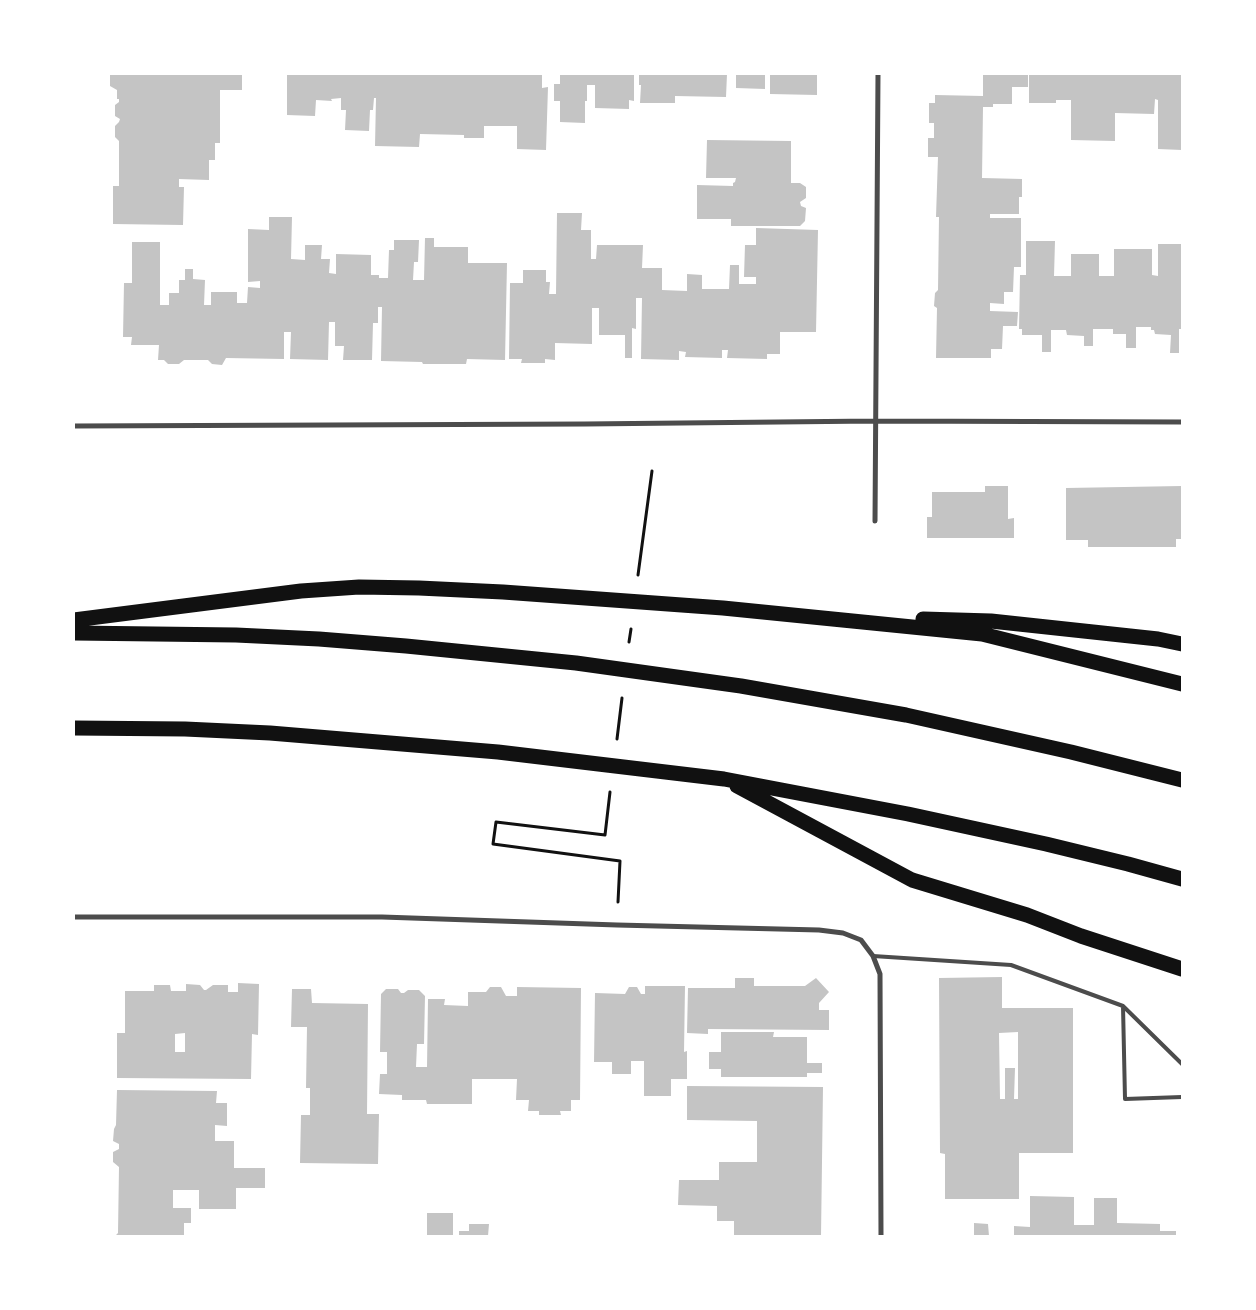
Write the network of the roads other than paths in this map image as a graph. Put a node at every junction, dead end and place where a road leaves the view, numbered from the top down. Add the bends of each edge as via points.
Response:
1 (878, 74) edge
2 (875, 422) junction
3 (1182, 422) edge
4 (74, 426) edge
5 (875, 521) dead end
6 (791, 614) junction
7 (74, 620) edge
8 (74, 633) edge
9 (1182, 644) edge
10 (1182, 684) edge
11 (74, 728) edge
12 (724, 779) junction
13 (1182, 780) edge
14 (1182, 879) edge
15 (74, 917) edge
16 (873, 956) junction
17 (1182, 970) edge
18 (1122, 1006) junction
19 (1182, 1064) edge
20 (1182, 1097) edge
21 (881, 1236) edge

1 - 2 street
2 - 3 street
2 - 4 street
2 - 5 street
6 - 7 highway via 667,603 359,587 301,591
6 - 9 highway via 991,621
6 - 10 highway via 982,634
8 - 13 highway via 319,639 576,663 741,686 906,715
11 - 12 highway via 270,733 498,752
12 - 14 highway via 1046,844
12 - 17 highway via 912,880 1027,915
15 - 16 street via 382,917 826,930 861,940
16 - 18 lane via 1011,965
16 - 21 street via 880,974
18 - 19 lane
18 - 20 lane via 1125,1099

